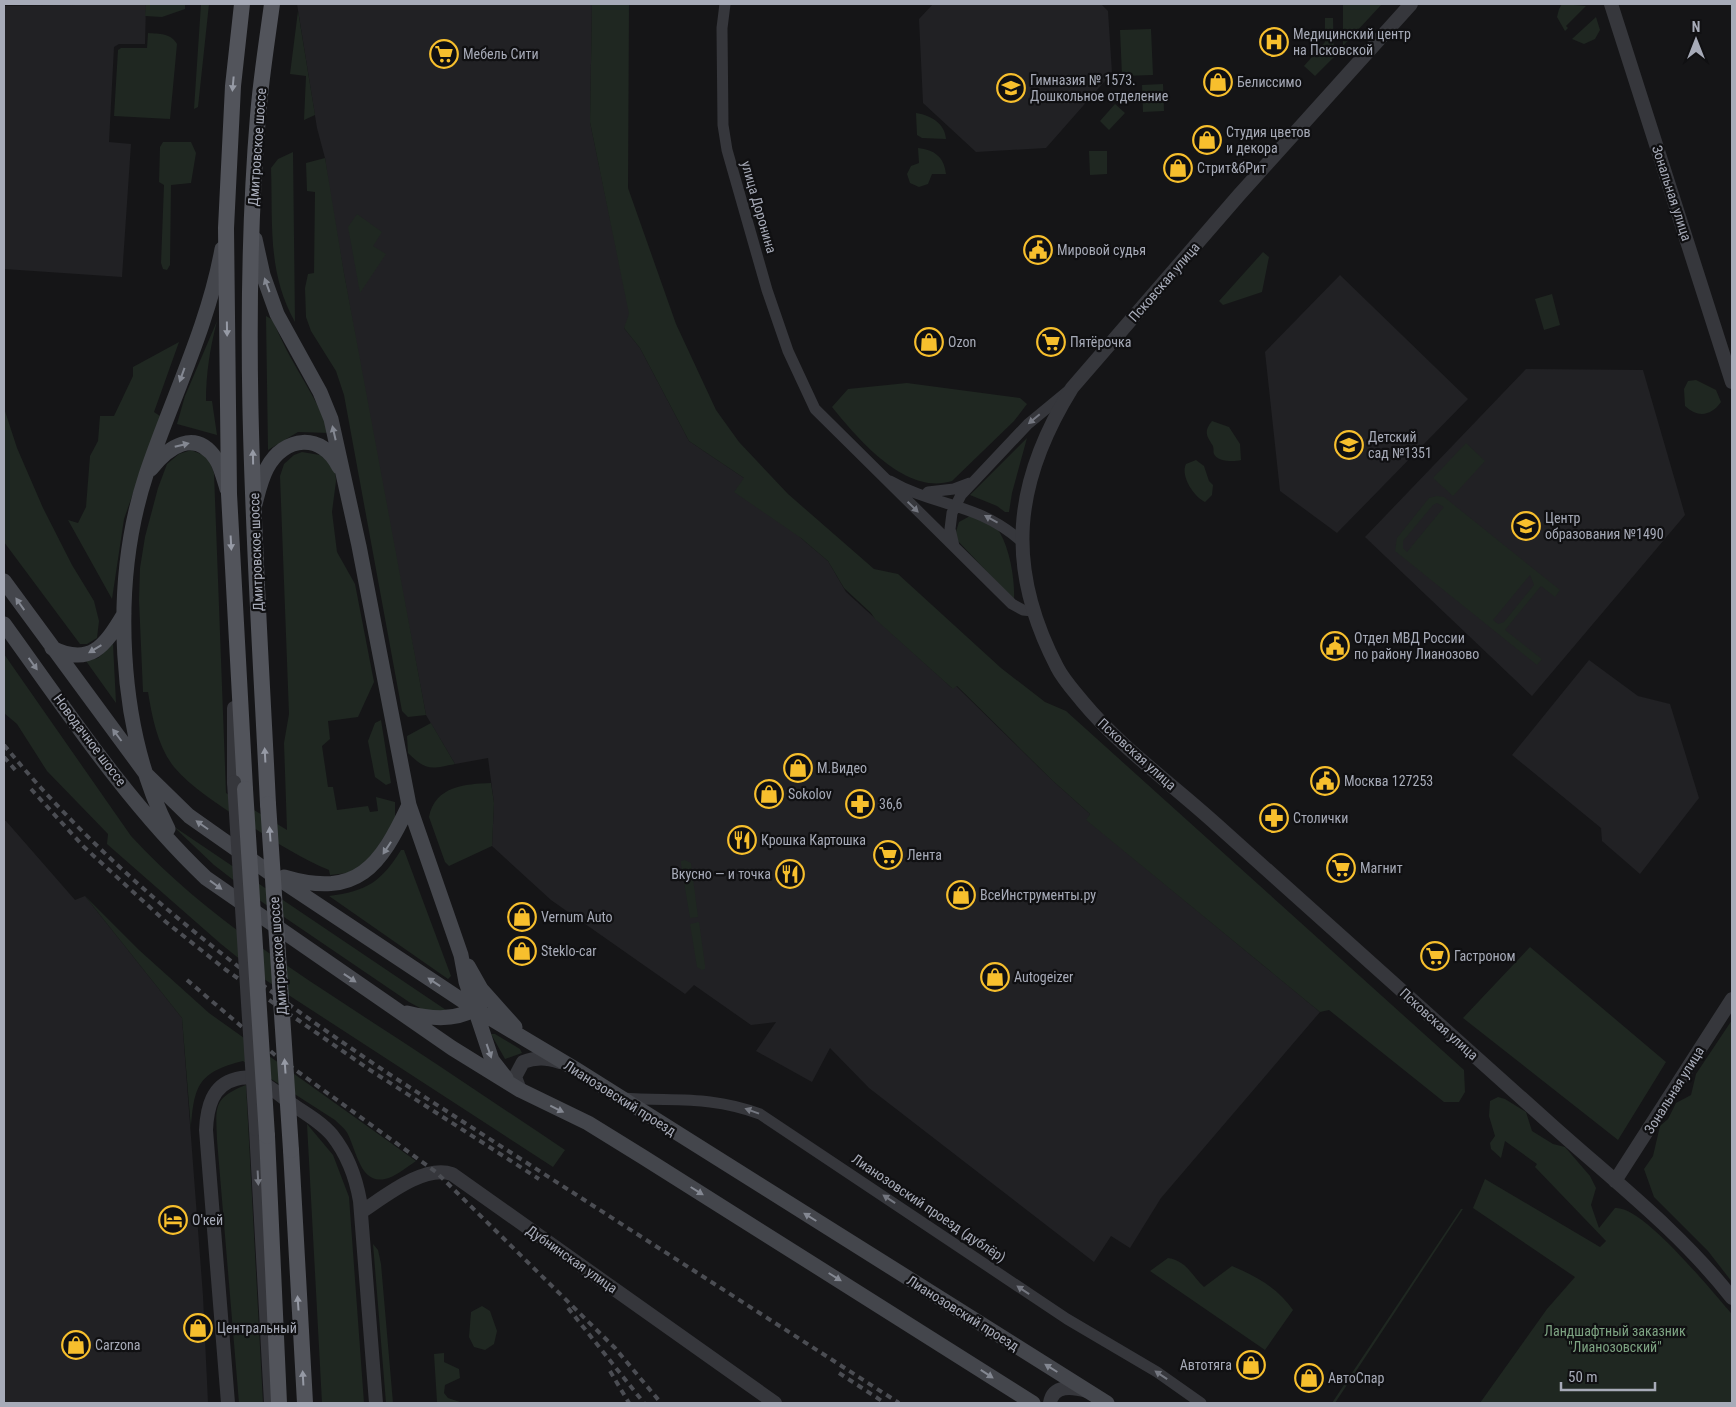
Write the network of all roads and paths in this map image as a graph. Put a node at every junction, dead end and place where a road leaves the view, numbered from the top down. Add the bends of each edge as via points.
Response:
1 (237, 4) edge
2 (242, 4) edge
3 (725, 4) edge
4 (1410, 4) edge
5 (1611, 4) edge
6 (272, 6) edge
7 (238, 35) junction
8 (226, 228) junction
9 (252, 228) junction
10 (1732, 382) edge
11 (1072, 388) junction
12 (878, 473) junction
13 (146, 476) junction
14 (345, 480) junction
15 (972, 482) junction
16 (916, 492) junction
17 (229, 494) junction
18 (956, 504) junction
19 (254, 506) junction
20 (1021, 541) junction
21 (954, 546) junction
22 (4, 581) edge
23 (1033, 611) junction
24 (124, 614) junction
25 (4, 624) edge
26 (52, 648) junction
27 (146, 774) junction
28 (125, 787) junction
29 (409, 805) junction
30 (180, 853) junction
31 (270, 873) junction
32 (461, 955) junction
33 (481, 989) junction
34 (1732, 999) edge
35 (475, 1009) junction
36 (400, 1012) junction
37 (526, 1039) junction
38 (565, 1063) junction
39 (517, 1088) junction
40 (620, 1097) junction
41 (261, 1133) junction
42 (1615, 1180) junction
43 (361, 1212) junction
44 (1732, 1298) edge
45 (1087, 1391) junction
46 (228, 1403) edge
47 (271, 1403) edge
48 (279, 1403) edge
49 (304, 1403) edge
50 (376, 1403) edge
51 (775, 1403) edge
52 (1033, 1403) edge
53 (1050, 1403) edge
54 (1107, 1403) edge
55 (1201, 1403) edge

1 - 7 main road
2 - 7 main road, Дмитровское шоссе
3 - 12 street, улица Доронина via 722,28 723,125 727,150 767,290 788,351 815,409
4 - 11 street, Псковская улица
5 - 10 street, Зональная улица
6 - 9 main road, Дмитровское шоссе via 258,118
7 -> 8 main road, Дмитровское шоссе
8 -> 13 main road via 214,288
8 -> 17 main road, Дмитровское шоссе
14 -> 9 main road via 331,420 320,392 277,314 263,275
19 -> 9 main road, Дмитровское шоссе via 250,319
11 -> 15 street via 1028,424
11 - 20 street, Псковская улица via 1041,449 1026,501
12 - 16 street
12 -> 21 street, улица Доронина
13 -> 17 main road via 172,448 181,443 192,443 204,447 216,459
13 - 24 main road via 132,534
14 - 19 main road via 326,448 314,442 285,447 267,467
14 - 29 main road
15 - 16 street via 940,492
15 - 18 street
16 - 18 street
17 -> 41 main road, Дмитровское шоссе, bridge via 238,677 239,785
20 -> 18 street via 1004,526
18 - 21 street via 950,529
49 -> 19 main road, Дмитровское шоссе, bridge via 268,804
20 - 23 street, Псковская улица via 1025,580
21 - 23 street, улица Доронина via 1012,604
26 -> 22 main road, Новодачное шоссе
23 - 42 street, Псковская улица via 1058,669 1124,746 1207,816
24 -> 26 main road via 104,644 92,653 66,655
24 - 27 main road via 130,706
25 -> 28 main road, Новодачное шоссе
27 -> 26 main road, Новодачное шоссе
27 - 28 main road via 139,788
27 - 30 main road via 158,810
31 -> 27 main road, Лианозовский проезд via 190,816
28 - 30 main road, Новодачное шоссе
29 -> 31 main road via 384,853 364,873 342,882 323,883
29 - 32 main road
30 -> 36 main road via 206,878
35 -> 31 main road, Лианозовский проезд
32 - 33 main road
32 - 35 main road
33 - 35 main road via 480,1004
33 - 37 main road
34 - 42 street, Зональная улица
35 - 36 main road via 466,1014 435,1018
35 - 37 main road, Лианозовский проезд
35 -> 39 main road via 492,1060 501,1074
36 - 39 main road
37 - 38 main road, Лианозовский проезд
38 - 39 street via 546,1058 523,1062 515,1077
38 - 40 main road, Лианозовский проезд
39 -> 52 main road via 628,1147
45 -> 40 main road, Лианозовский проезд
55 -> 40 street, Лианозовский проезд (дублёр) via 1157,1372 1067,1319 760,1114 734,1104 696,1099
41 -> 47 street
41 - 48 main road, Дмитровское шоссе
42 - 44 street, Псковская улица via 1667,1225
43 - 46 street via 349,1164 322,1125 254,1078 234,1079 219,1087 209,1107 206,1130
43 - 50 street
43 - 51 street, Дубнинская улица via 418,1176 445,1171 452,1174
45 - 53 street via 1071,1387 1060,1389
45 - 54 main road, Лианозовский проезд

